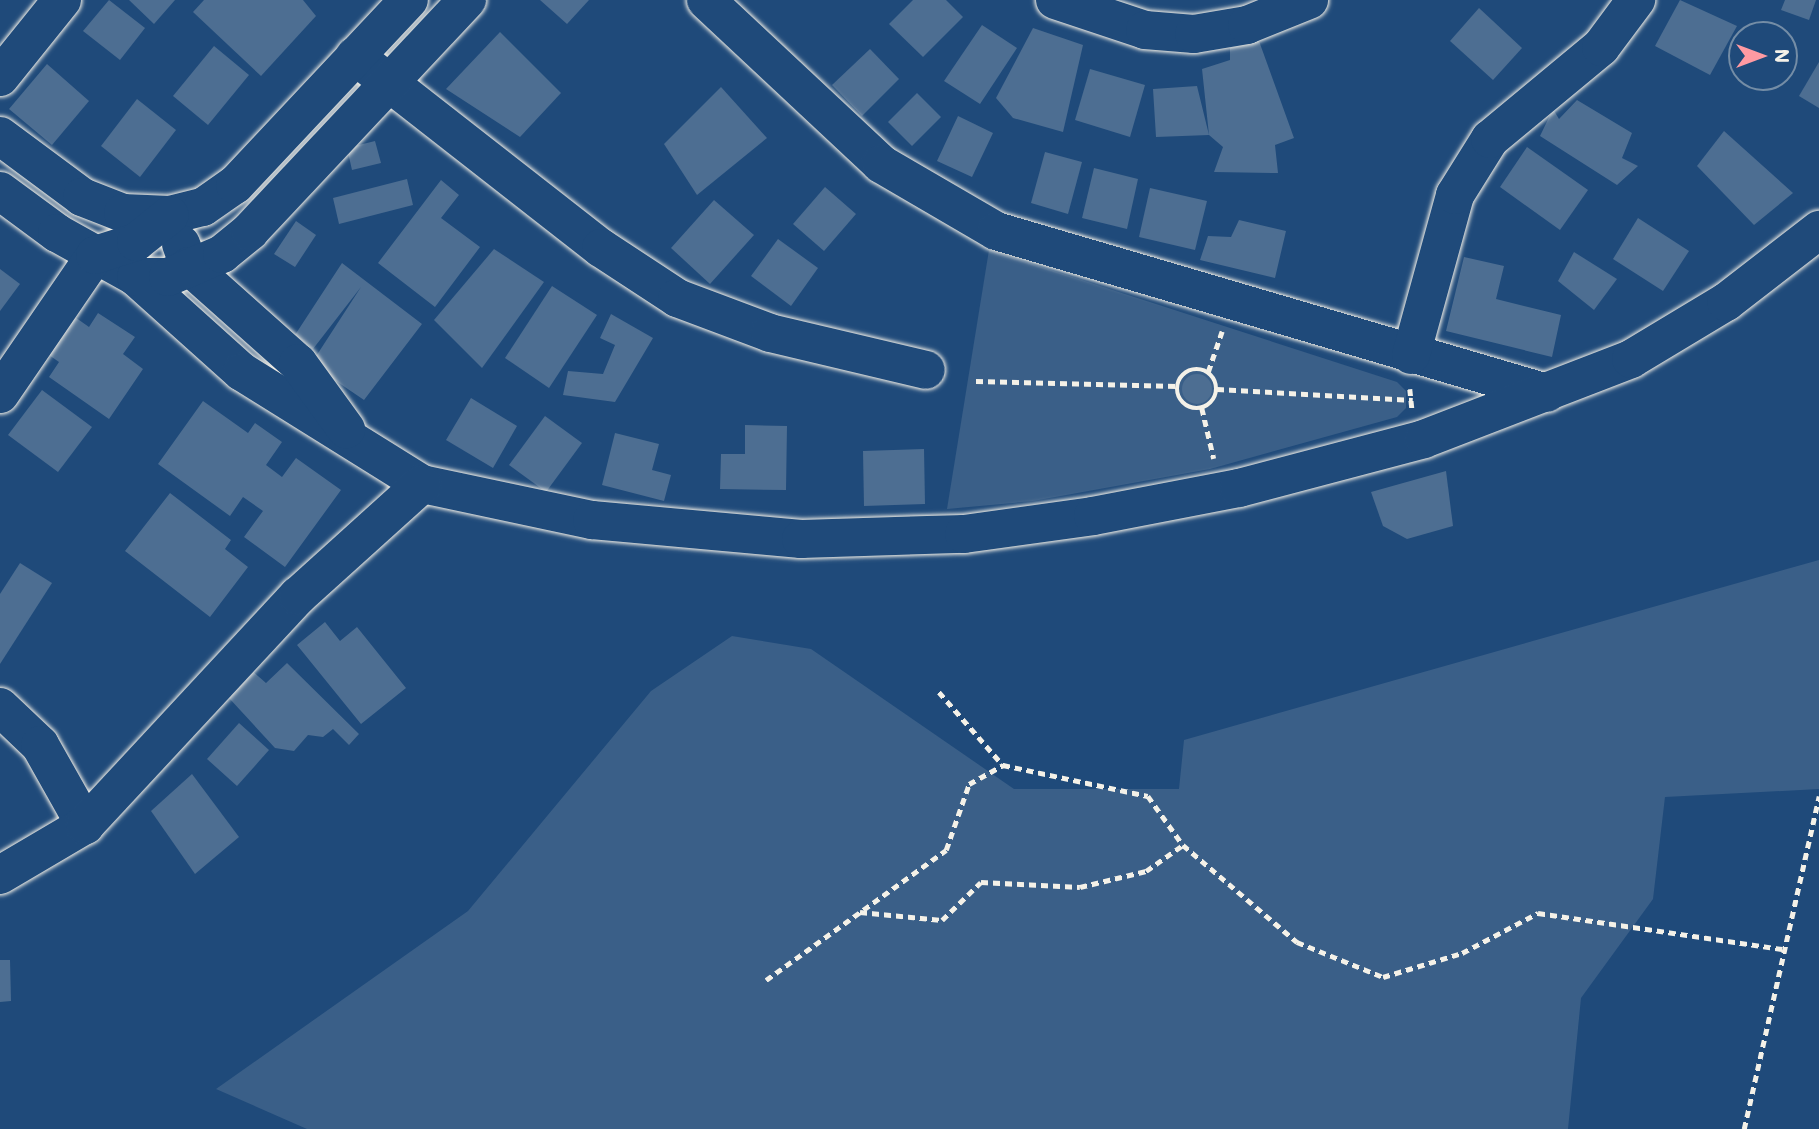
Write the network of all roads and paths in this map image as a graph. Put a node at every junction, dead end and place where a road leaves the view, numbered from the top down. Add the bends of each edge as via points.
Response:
1 (62, 0) edge
2 (409, 0) edge
3 (467, 0) edge
4 (706, 0) edge
5 (1055, 0) edge
6 (1309, 0) edge
7 (1636, 0) edge
8 (355, 56) junction
9 (0, 77) edge
10 (387, 84) junction
11 (0, 135) edge
12 (0, 191) edge
13 (170, 215) junction
14 (1819, 230) edge
15 (95, 255) junction
16 (189, 266) junction
17 (136, 277) junction
18 (1226, 321) dead end
19 (1408, 369) junction
20 (926, 370) dead end
21 (1208, 372) junction
22 (976, 381) dead end
23 (1177, 387) junction
24 (1217, 389) junction
25 (1547, 393) junction
26 (0, 394) edge
27 (1413, 400) junction
28 (1202, 408) junction
29 (1408, 416) dead end
30 (362, 451) junction
31 (1217, 470) dead end
32 (422, 484) junction
33 (939, 692) dead end
34 (0, 707) edge
35 (1003, 765) junction
36 (1819, 796) edge
37 (85, 825) junction
38 (1183, 845) junction
39 (0, 875) edge
40 (860, 912) junction
41 (1782, 949) junction
42 (766, 980) dead end
43 (1744, 1129) edge

1 - 9 street
2 - 8 street
3 - 10 street
4 - 19 street via 880,164 938,203 996,231
5 - 6 street via 1145,30 1194,34 1247,25
7 - 19 street via 1601,47 1515,116 1476,161 1455,195
8 - 10 street
8 - 13 street via 234,185 203,207
10 - 16 street via 250,231 222,254
10 - 20 street via 601,248 677,298 770,333
11 - 13 street via 82,197 123,213
12 - 15 street
13 - 15 street via 136,242
13 - 16 street
14 - 25 street via 1726,302 1643,352
15 - 17 street
15 - 26 street
16 - 17 street via 168,277
16 - 30 street via 298,363
17 - 30 street via 242,372
18 - 21 path
19 - 25 street
19 - 27 path
21 - 23 path via 1188,371
21 - 24 path
22 - 23 path
23 - 28 path via 1184,404
24 - 27 path
24 - 28 path
25 - 32 street via 1424,439 1239,488 964,534 801,539 697,531 592,520
27 - 29 path
28 - 31 path
30 - 32 street
32 - 37 street via 298,596
33 - 35 path
34 - 37 street via 40,745
35 - 38 path via 1148,796
35 - 40 path via 969,784 946,850
36 - 41 path
37 - 39 street
38 - 40 path via 1146,871 1080,887 981,882 942,920
38 - 41 path via 1297,942 1383,977 1462,953 1538,913
40 - 42 path
41 - 43 path

